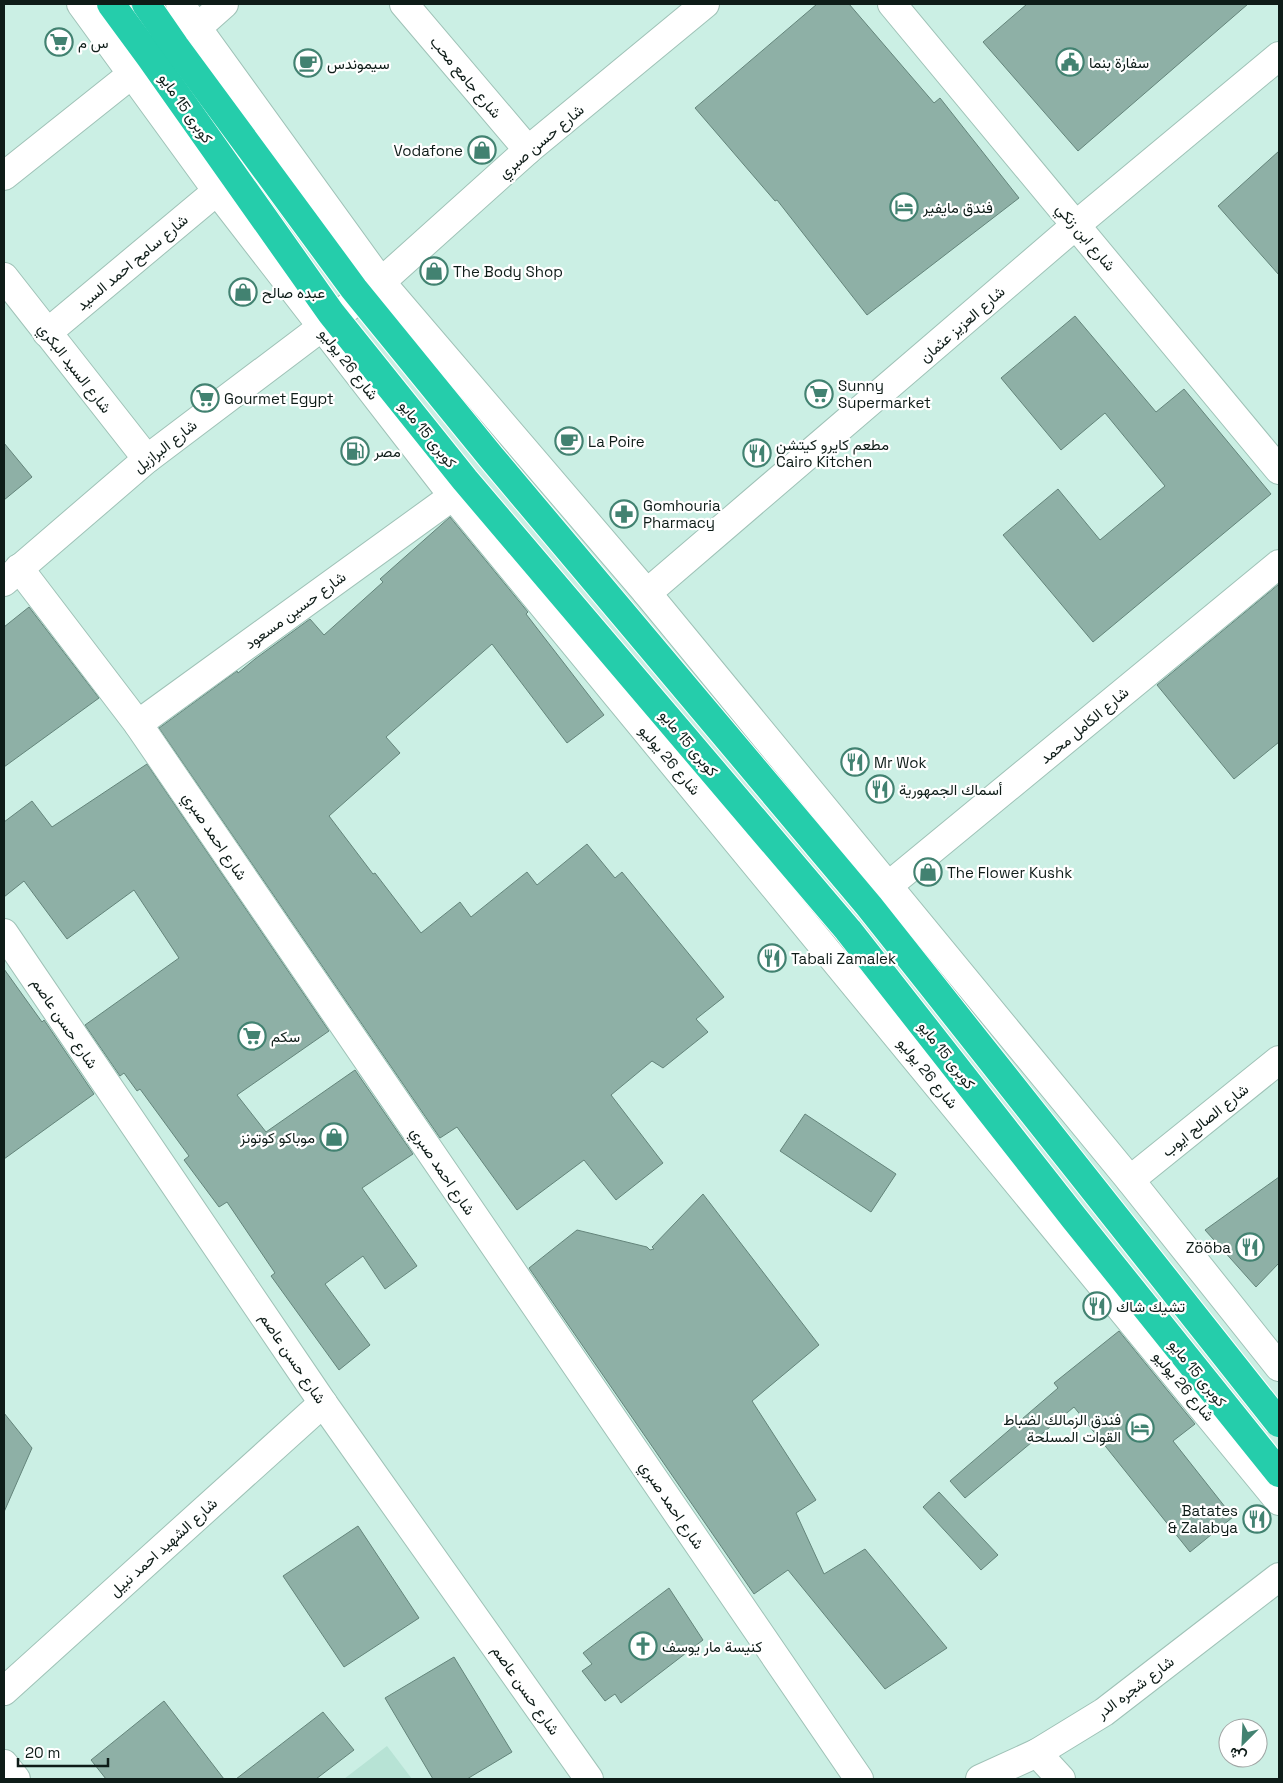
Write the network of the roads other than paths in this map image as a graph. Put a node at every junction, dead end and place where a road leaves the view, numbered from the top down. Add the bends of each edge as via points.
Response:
1 (81, 4) edge
2 (111, 4) edge
3 (146, 4) edge
4 (180, 4) edge
5 (224, 4) edge
6 (404, 4) edge
7 (704, 4) edge
8 (892, 4) edge
9 (197, 28) junction
10 (1279, 56) edge
11 (132, 74) junction
12 (528, 150) junction
13 (4, 176) edge
14 (217, 191) junction
15 (1076, 226) junction
16 (4, 277) edge
17 (381, 282) junction
18 (321, 327) junction
19 (47, 333) junction
20 (147, 459) junction
21 (1279, 470) edge
22 (452, 496) junction
23 (1279, 564) edge
24 (12, 575) edge
25 (647, 593) junction
26 (138, 724) junction
27 (888, 886) junction
28 (4, 932) edge
29 (1279, 1060) edge
30 (1130, 1180) junction
31 (1279, 1367) edge
32 (323, 1403) junction
33 (1279, 1423) edge
34 (1279, 1473) edge
35 (1279, 1501) edge
36 (1279, 1577) edge
37 (4, 1691) edge
38 (1037, 1752) junction
39 (4, 1764) edge
40 (16, 1779) edge
41 (589, 1779) edge
42 (859, 1779) edge
43 (980, 1779) edge
44 (1061, 1779) edge

1 - 11 street, شارع 26 يوليو
2 - 34 highway, كوبرى 15 مايو, bridge via 331,314 465,480 848,930
3 - 33 highway, كوبرى 15 مايو, bridge via 354,289 869,906
4 - 9 street
5 - 9 street
6 - 12 street, شارع جامع محب
7 - 12 street, شارع حسن صبري
8 - 15 street, شارع ابن زنكي
9 - 17 street
10 - 15 street, شارع العزيز عثمان
11 - 13 street
11 - 14 street, شارع 26 يوليو
12 - 17 street, شارع حسن صبري
14 - 18 street, شارع 26 يوليو
14 - 19 street, شارع سامح احمد السيد
15 - 21 street, شارع ابن زنكي
15 - 25 street, شارع العزيز عثمان
16 - 19 street, شارع السيد البكري
17 - 18 street, شارع البرازيل
17 - 25 street
18 - 20 street, شارع البرازيل
18 - 22 street, شارع 26 يوليو
19 - 20 street, شارع السيد البكري
20 - 24 street, شارع البرازيل
22 - 26 street, شارع حسين مسعود
22 - 35 street, شارع 26 يوليو
23 - 27 street, شارع الكامل محمد
24 - 26 street, شارع احمد صبري
25 - 27 street
26 - 42 street, شارع احمد صبري
27 - 30 street
28 - 32 street, شارع حسن عاصم
29 - 30 street, شارع الصالح ايوب
30 - 31 street
32 - 37 street, شارع الشهيد احمد نبيل
32 - 41 street, شارع حسن عاصم
36 - 38 street, شارع شجره الدر via 1104,1712
38 - 43 street, شارع شجره الدر
38 - 44 street
39 - 40 street

